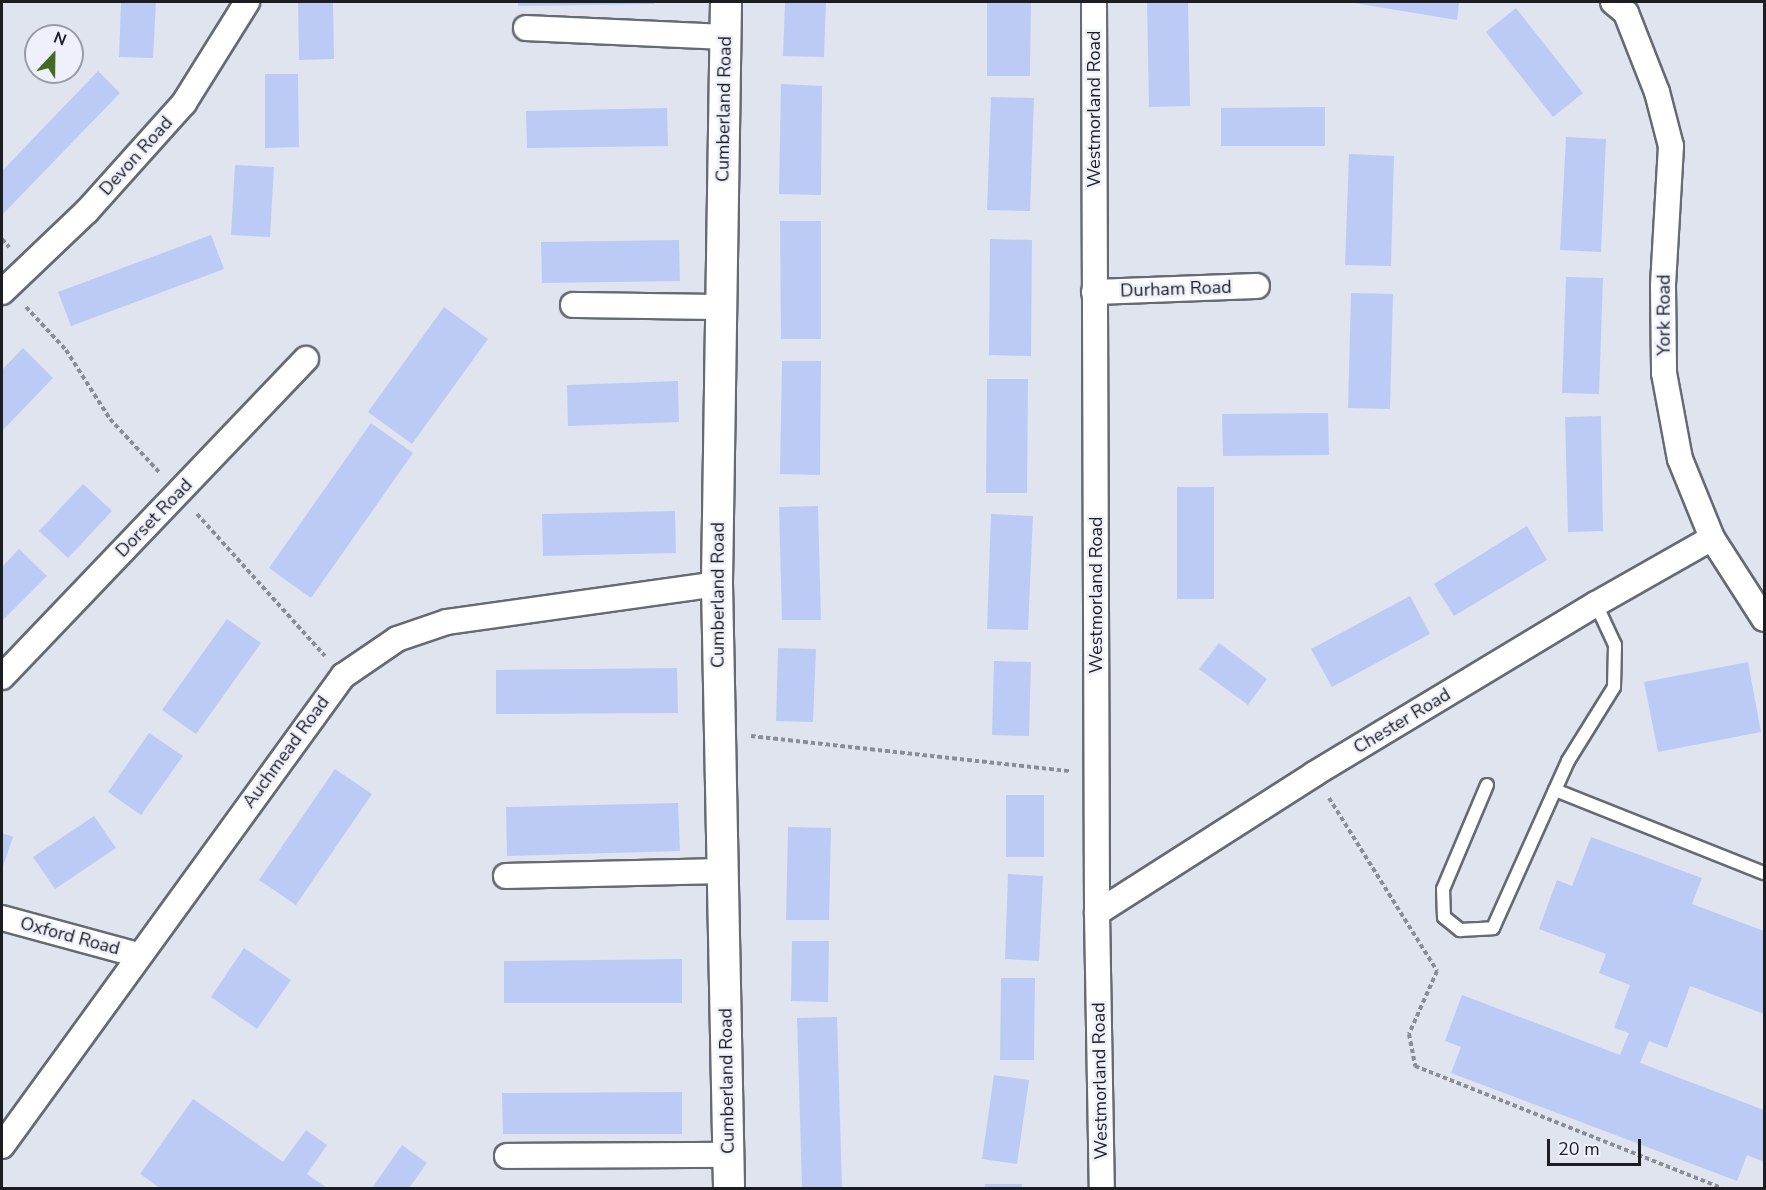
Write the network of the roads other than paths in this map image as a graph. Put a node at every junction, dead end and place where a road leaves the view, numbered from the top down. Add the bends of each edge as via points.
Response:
1 (247, 2) edge
2 (726, 2) edge
3 (1094, 2) edge
4 (1613, 2) edge
5 (526, 28) dead end
6 (725, 37) junction
7 (1257, 286) dead end
8 (4, 289) edge
9 (1094, 292) junction
10 (573, 305) dead end
11 (721, 307) junction
12 (306, 359) dead end
13 (1712, 538) junction
14 (717, 584) junction
15 (1596, 604) junction
16 (1764, 618) edge
17 (2, 677) edge
18 (1487, 785) dead end
19 (1555, 790) junction
20 (722, 871) junction
21 (1764, 873) edge
22 (506, 876) dead end
23 (1097, 913) junction
24 (2, 918) edge
25 (138, 955) junction
26 (2, 1146) edge
27 (728, 1155) junction
28 (507, 1156) dead end
29 (729, 1188) edge
30 (1102, 1188) edge

1 - 8 street, Devon Road via 184,103 87,211
2 - 6 street, Cumberland Road
3 - 9 street, Westmorland Road
4 - 13 street, York Road via 1626,13 1657,92 1671,146 1663,286 1664,373 1680,459
5 - 6 street
6 - 11 street, Cumberland Road
7 - 9 street, Durham Road
9 - 23 street, Westmorland Road
10 - 11 street
11 - 14 street, Cumberland Road
12 - 17 street, Dorset Road
13 - 15 street, Chester Road
13 - 16 street, York Road
14 - 20 street, Cumberland Road
14 - 25 street, Auchmead Road via 447,622 397,639 343,676
15 - 19 lane via 1615,645 1614,687 1568,761
15 - 23 street, Chester Road via 1314,774
18 - 19 lane via 1443,889 1444,917 1460,930 1493,928
19 - 21 lane
20 - 22 street
20 - 27 street, Cumberland Road
23 - 30 street, Westmorland Road
24 - 25 street, Oxford Road
25 - 26 street, Auchmead Road
27 - 28 street
27 - 29 street, Cumberland Road

